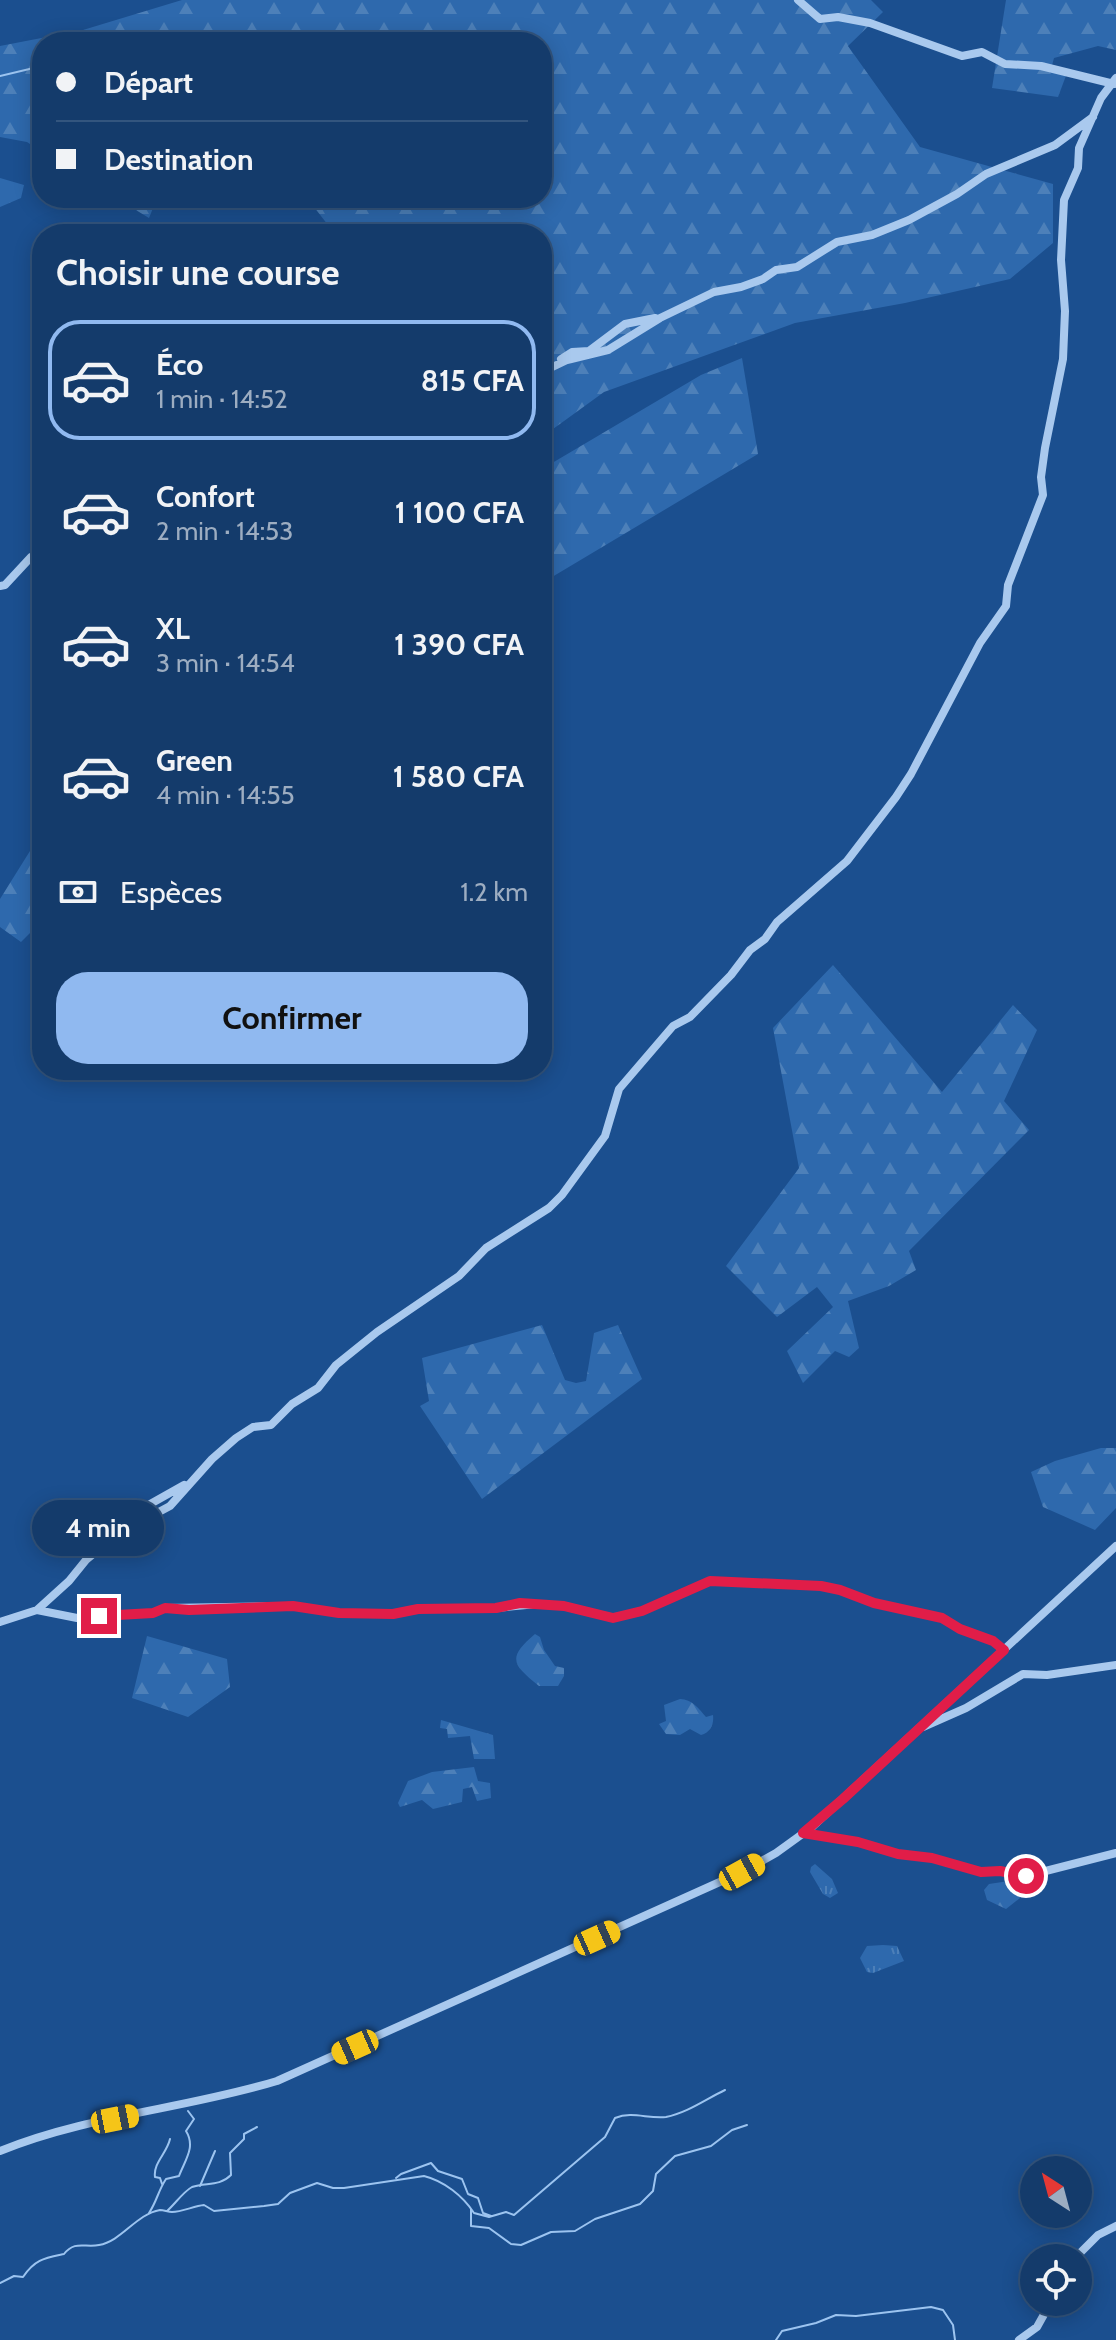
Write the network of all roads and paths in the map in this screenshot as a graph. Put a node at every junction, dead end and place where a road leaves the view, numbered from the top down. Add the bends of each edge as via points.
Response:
1 (798, 0) edge
2 (1114, 82) edge
3 (1094, 117) junction
4 (660, 318) junction
5 (552, 365) edge
6 (552, 366) edge
7 (32, 556) edge
8 (0, 586) edge
9 (1116, 1546) edge
10 (37, 1610) junction
11 (10, 1619) junction
12 (0, 1622) edge
13 (0, 1629) edge
14 (1004, 1650) junction
15 (1116, 1665) edge
16 (916, 1730) junction
17 (803, 1833) junction
18 (1116, 1853) edge
19 (0, 2151) edge
20 (1116, 2226) edge
21 (1089, 2244) edge
22 (1043, 2316) edge
23 (1019, 2340) edge

1 - 2 street via 820,19 870,23 962,56 982,52 1005,64
2 - 3 street
3 - 4 street via 1055,145 986,174 909,220 837,242 805,264 714,292
3 - 10 street via 1079,148 1078,168 1062,212 1063,359 1045,448 1043,495 1008,585 1006,606 980,643 911,774 847,861 777,922 690,1017 673,1026 619,1089 605,1136 549,1208 486,1248 459,1276 377,1332 271,1425 253,1427 236,1438 170,1506 116,1535
4 - 5 street via 625,324 589,351 572,352
4 - 6 street via 608,350
7 - 8 street
9 - 14 street
10 - 11 street
10 - 14 street via 77,1618 165,1608 293,1606 393,1614 520,1603 564,1606 613,1618 720,1580 840,1590 942,1618
11 - 12 street
11 - 13 street
14 - 16 street
15 - 16 street via 1023,1674
16 - 17 street
17 - 18 street via 981,1872 1026,1876
17 - 19 street via 714,1886 277,2081 85,2125
20 - 21 street
22 - 23 street

